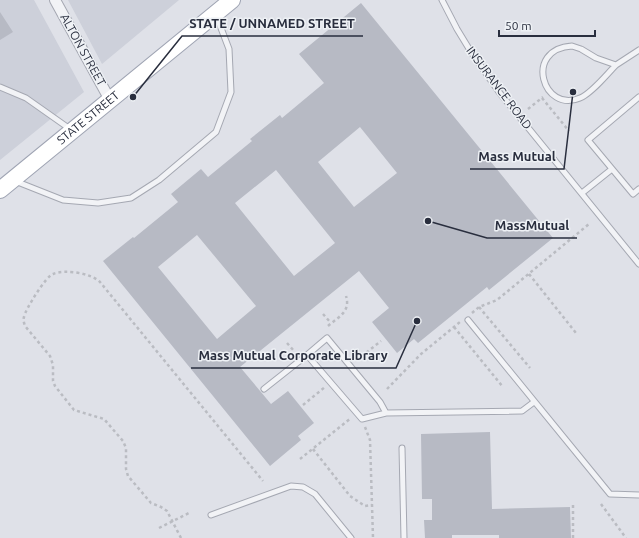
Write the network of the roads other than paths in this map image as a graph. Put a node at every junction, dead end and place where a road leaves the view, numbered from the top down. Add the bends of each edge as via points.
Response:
1 (55, 0) edge
2 (232, 0) edge
3 (442, 0) edge
4 (216, 13) junction
5 (639, 50) edge
6 (616, 65) junction
7 (0, 87) edge
8 (639, 97) edge
9 (110, 100) junction
10 (73, 130) junction
11 (612, 169) junction
12 (6, 185) edge
13 (639, 189) edge
14 (582, 193) junction
15 (639, 264) edge
16 (468, 318) road end
17 (307, 355) junction
18 (264, 389) dead end
19 (534, 402) junction
20 (386, 413) junction
21 (402, 448) dead end
22 (639, 495) edge
23 (211, 515) dead end
24 (351, 538) edge
25 (404, 538) edge

1 - 9 street, ALTON STREET
2 - 4 main road, STATE STREET
3 - 14 lane, INSURANCE ROAD via 471,52 499,92
4 - 9 main road, STATE STREET
4 - 12 lane via 229,49 231,92 216,132 159,180 131,198 98,203 63,200
5 - 6 lane
6 - 6 lane via 587,94 571,100 554,95 543,81 542,72 548,56 564,47 581,49
7 - 10 lane via 26,98
8 - 11 lane via 588,140
9 - 10 main road, STATE STREET
10 - 12 main road, STATE STREET
11 - 13 lane via 633,194
11 - 14 lane
14 - 15 lane, INSURANCE ROAD
16 - 19 lane
17 - 18 lane
17 - 20 lane via 362,419
17 - 20 lane via 327,338 380,402
19 - 20 lane via 522,411
19 - 22 lane via 610,494
21 - 25 lane
23 - 24 lane via 291,486 303,487 315,494

